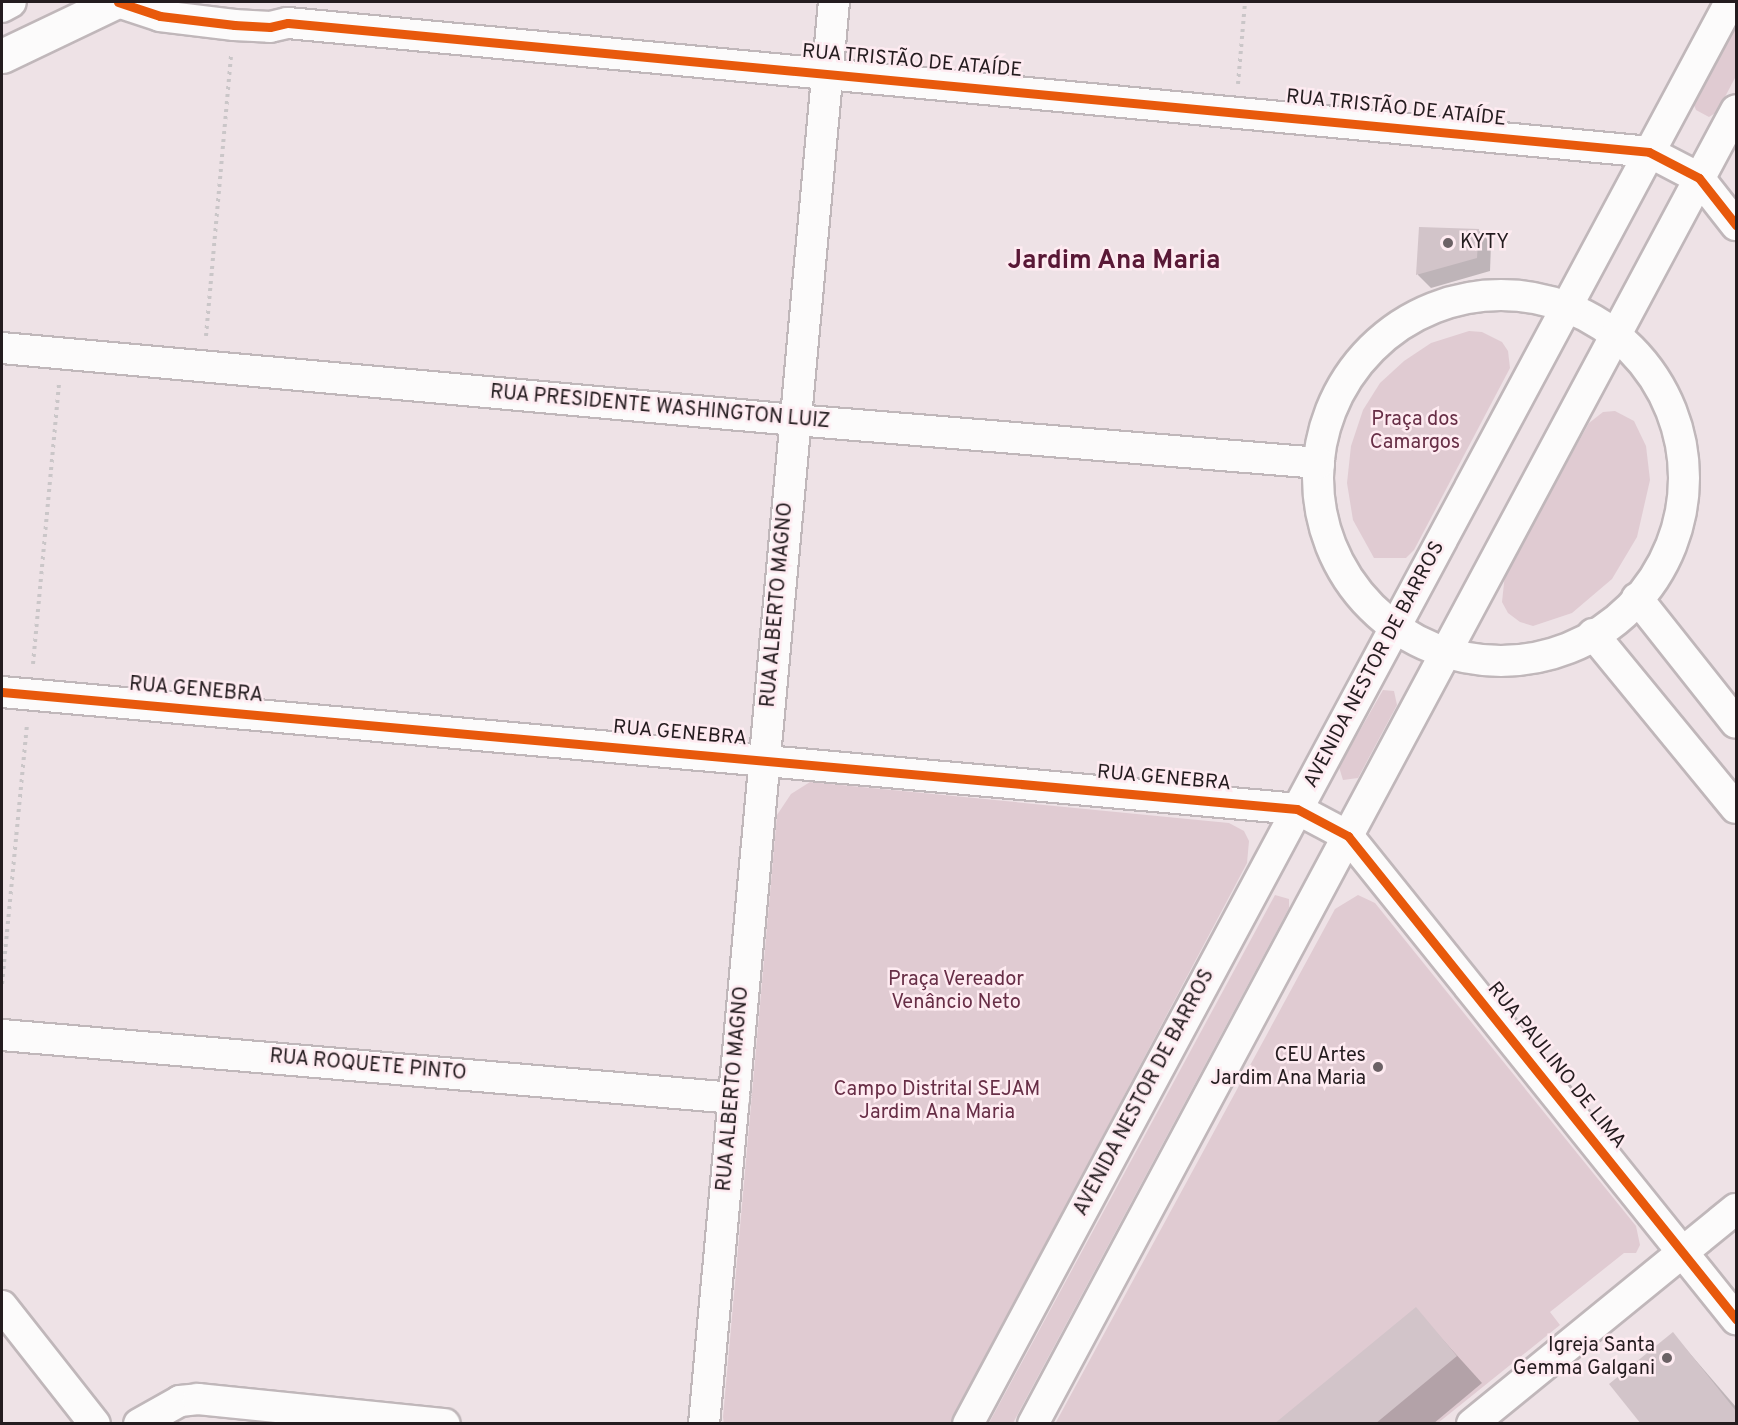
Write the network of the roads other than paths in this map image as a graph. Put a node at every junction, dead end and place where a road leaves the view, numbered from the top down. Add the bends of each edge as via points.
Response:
1 (11, 2) edge
2 (116, 2) edge
3 (257, 2) edge
4 (834, 2) edge
5 (1730, 2) edge
6 (2, 7) edge
7 (288, 23) junction
8 (2, 56) edge
9 (827, 72) junction
10 (1737, 110) edge
11 (1649, 152) junction
12 (1699, 178) junction
13 (1737, 225) edge
14 (1568, 305) junction
15 (1619, 332) junction
16 (2, 348) edge
17 (795, 420) junction
18 (1319, 463) junction
19 (1637, 598) junction
20 (1392, 630) junction
21 (1593, 634) junction
22 (1448, 654) junction
23 (2, 692) edge
24 (1737, 723) edge
25 (764, 760) junction
26 (1737, 808) edge
27 (1297, 809) junction
28 (1348, 836) junction
29 (2, 1035) edge
30 (734, 1098) junction
31 (1737, 1209) edge
32 (1683, 1253) junction
33 (2, 1306) edge
34 (1737, 1319) edge
35 (95, 1424) edge
36 (139, 1424) edge
37 (445, 1424) edge
38 (704, 1424) edge
39 (968, 1424) edge
40 (1033, 1424) edge
41 (1472, 1424) edge

1 - 6 street
2 - 7 street, RUA TRISTÃO DE ATAÍDE via 160,16 270,27
2 - 8 main road
3 - 7 street, RUA TRISTÃO DE ATAÍDE via 269,14
4 - 9 street, RUA ALBERTO MAGNO
5 - 11 street, AVENIDA NESTOR DE BARROS
7 - 9 street, RUA TRISTÃO DE ATAÍDE
9 - 11 street, RUA TRISTÃO DE ATAÍDE
9 - 17 street, RUA ALBERTO MAGNO
10 - 12 street
11 - 12 street, RUA TRISTÃO DE ATAÍDE
11 - 14 street, AVENIDA NESTOR DE BARROS
12 - 13 street
12 - 15 street
14 - 15 street via 1587,311
14 - 18 street via 1508,294 1477,297 1447,304 1410,321 1369,353 1351,377 1335,404
14 - 20 street, AVENIDA NESTOR DE BARROS
15 - 19 street via 1665,390 1681,437 1684,461 1684,486 1674,534
15 - 22 street
16 - 17 street, RUA PRESIDENTE WASHINGTON LUIZ
17 - 18 street, RUA PRESIDENTE WASHINGTON LUIZ
17 - 25 street, RUA ALBERTO MAGNO
18 - 20 street via 1320,510 1334,556 1358,597
19 - 21 street
19 - 24 street
20 - 22 street
20 - 27 street, AVENIDA NESTOR DE BARROS
21 - 22 street via 1538,656 1478,660
21 - 26 street
22 - 28 street
23 - 25 street, RUA GENEBRA
25 - 27 street, RUA GENEBRA
25 - 30 street, RUA ALBERTO MAGNO
27 - 28 street, RUA GENEBRA
27 - 39 street, AVENIDA NESTOR DE BARROS
28 - 32 street, RUA PAULINO DE LIMA
28 - 40 street
29 - 30 street, RUA ROQUETE PINTO
30 - 38 street, RUA ALBERTO MAGNO
31 - 32 street
32 - 34 street, RUA PAULINO DE LIMA
32 - 41 street
33 - 35 street
36 - 37 street via 180,1401 198,1399

